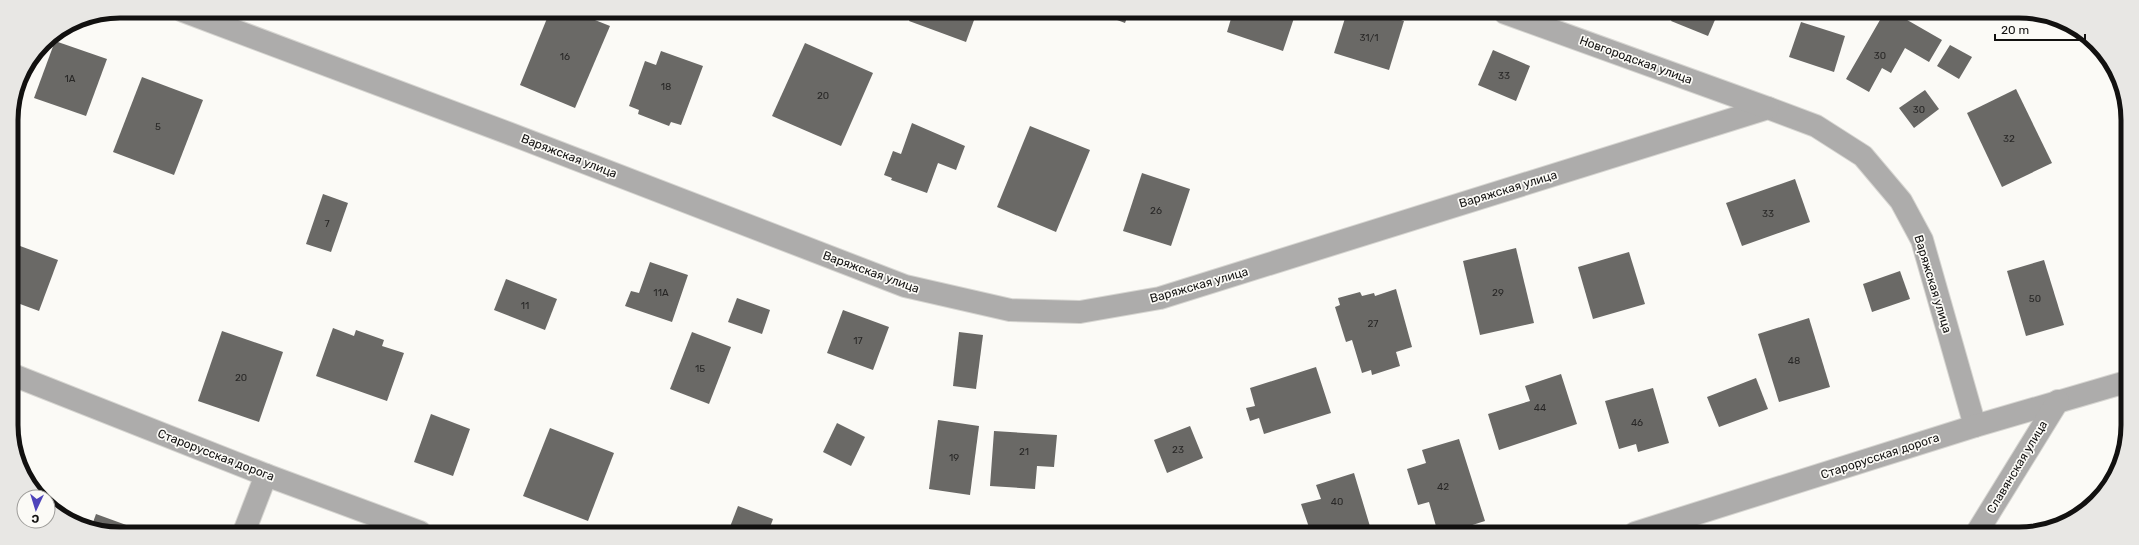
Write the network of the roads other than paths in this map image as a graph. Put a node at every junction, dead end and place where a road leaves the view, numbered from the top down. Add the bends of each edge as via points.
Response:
1 (202, 18) edge
2 (1521, 18) edge
3 (1768, 108) junction
4 (18, 377) edge
5 (2121, 383) edge
6 (2058, 401) junction
7 (1975, 426) junction
8 (266, 475) junction
9 (246, 527) edge
10 (406, 527) edge
11 (1654, 527) edge
12 (1980, 527) edge

1 - 3 street, Варяжская улица via 905,286 1010,310 1080,312 1160,298
2 - 3 street, Новгородская улица
3 - 7 street, Варяжская улица via 1816,126 1863,156 1901,201 1922,240
4 - 8 street, Старорусская дорога
5 - 6 street, Старорусская дорога
6 - 7 street, Старорусская дорога
6 - 12 street, Славянская улица
7 - 11 street, Старорусская дорога
8 - 9 street
8 - 10 street, Старорусская дорога

